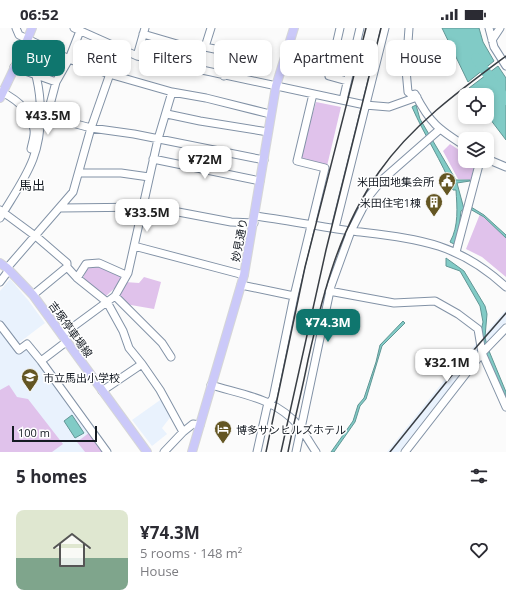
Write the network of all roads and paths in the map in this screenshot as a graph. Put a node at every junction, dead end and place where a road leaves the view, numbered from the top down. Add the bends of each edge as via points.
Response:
1 (16, 28) edge
2 (32, 28) edge
3 (211, 28) edge
4 (294, 28) edge
5 (340, 28) edge
6 (360, 28) edge
7 (385, 28) edge
8 (409, 28) edge
9 (489, 28) edge
10 (500, 28) edge
11 (81, 30) edge
12 (144, 31) edge
13 (27, 38) junction
14 (102, 40) edge
15 (168, 40) edge
16 (492, 40) junction
17 (206, 44) edge
18 (131, 53) edge
19 (137, 56) junction
20 (69, 59) junction
21 (73, 60) edge
22 (506, 66) edge
23 (12, 72) edge
24 (214, 74) edge
25 (35, 76) edge
26 (40, 76) edge
27 (108, 76) edge
28 (116, 76) edge
29 (224, 76) edge
30 (347, 80) junction
31 (56, 82) junction
32 (276, 86) junction
33 (172, 92) junction
34 (1, 94) edge
35 (313, 94) junction
36 (417, 97) junction
37 (343, 100) junction
38 (365, 105) junction
39 (167, 114) junction
40 (270, 114) junction
41 (43, 115) junction
42 (91, 128) junction
43 (439, 130) junction
44 (268, 132) junction
45 (158, 139) junction
46 (458, 142) edge
47 (33, 158) junction
48 (154, 159) junction
49 (264, 160) junction
50 (494, 162) edge
51 (506, 167) edge
52 (478, 168) edge
53 (79, 173) junction
54 (149, 177) junction
55 (260, 181) junction
56 (143, 207) junction
57 (60, 208) junction
58 (1, 214) edge
59 (254, 219) junction
60 (311, 224) junction
61 (335, 228) junction
62 (351, 231) junction
63 (35, 236) junction
64 (134, 246) junction
65 (456, 252) junction
66 (0, 263) edge
67 (67, 267) junction
68 (8, 269) junction
69 (126, 275) junction
70 (244, 275) junction
71 (78, 278) junction
72 (0, 282) edge
73 (241, 285) junction
74 (506, 287) edge
75 (329, 291) junction
76 (33, 295) junction
77 (115, 296) junction
78 (294, 296) junction
79 (107, 302) junction
80 (0, 325) edge
81 (506, 328) edge
82 (65, 339) junction
83 (482, 352) junction
84 (171, 357) dead end
85 (41, 361) junction
86 (142, 364) junction
87 (211, 386) junction
88 (102, 391) junction
89 (270, 402) junction
90 (506, 407) edge
91 (200, 425) junction
92 (301, 428) junction
93 (182, 432) junction
94 (107, 452) edge
95 (146, 452) edge
96 (164, 452) edge
97 (192, 452) edge
98 (257, 452) edge
99 (296, 452) edge
100 (316, 452) edge
101 (405, 452) edge

1 - 13 street via 19,35
2 - 13 main road
3 - 17 street
4 - 32 main road, 妙見通り
5 - 30 street via 329,76
6 - 30 street
7 - 38 street
8 - 36 street via 406,70 408,92
9 - 16 street
10 - 16 street
11 - 14 street
11 - 20 street
12 - 15 street
12 - 19 street
13 - 20 street
16 - 22 street
18 - 19 street
19 - 24 street
20 - 21 street
20 - 31 street
23 - 34 main road
25 - 41 street
26 - 31 street
27 - 42 street
28 - 33 street
29 - 32 street
30 - 37 street
31 - 41 street
32 - 35 street
32 - 40 main road, 妙見通り
33 - 39 street
33 - 40 street
34 - 47 street via 18,101 29,114 34,131 31,149
35 - 37 street
35 - 60 street via 297,161 325,168
36 - 38 street via 389,107
36 - 43 street via 425,113
37 - 38 street
38 - 61 street
39 - 44 street
39 - 45 street
40 - 44 main road, 妙見通り
41 - 42 street
41 - 47 street
42 - 45 street
42 - 53 street
43 - 46 street
43 - 62 street via 382,180 369,196
44 - 49 main road, 妙見通り
45 - 48 street
45 - 49 street
47 - 58 street
48 - 54 street
48 - 55 street
49 - 55 main road, 妙見通り
50 - 51 street
52 - 65 street
53 - 54 street via 121,173
53 - 57 street via 73,192
54 - 56 street
55 - 59 main road, 妙見通り
56 - 57 street
56 - 59 street via 232,222
56 - 64 street
57 - 63 street
58 - 63 street
59 - 60 street
59 - 70 main road, 妙見通り
60 - 61 street
60 - 78 street
61 - 62 street
62 - 65 street via 427,242
62 - 75 street
63 - 67 street via 67,263
63 - 68 street
64 - 69 street
64 - 70 street
65 - 74 street
66 - 68 main road, 吉塚停車場線
67 - 71 street
67 - 76 street
68 - 72 street
68 - 76 main road, 吉塚停車場線
69 - 71 street via 99,263 86,264
69 - 77 street
70 - 73 main road, 妙見通り
71 - 79 street
73 - 78 street
73 - 87 main road, 妙見通り
75 - 83 street via 394,303 435,301 478,329
75 - 92 street
76 - 82 main road, 吉塚停車場線
77 - 79 street
77 - 84 street via 162,343
78 - 89 street via 273,398
79 - 82 street
79 - 86 street via 129,348
80 - 85 street via 19,350 27,344
81 - 83 street
82 - 85 street
82 - 88 main road, 吉塚停車場線
83 - 90 street
83 - 101 street
85 - 94 street
86 - 88 street
86 - 93 street via 160,390
87 - 89 street
87 - 91 main road, 妙見通り
88 - 95 main road, 吉塚停車場線
89 - 92 street
89 - 98 street
91 - 93 street via 193,424
91 - 97 main road, 妙見通り
92 - 99 street
92 - 100 street
93 - 96 street

